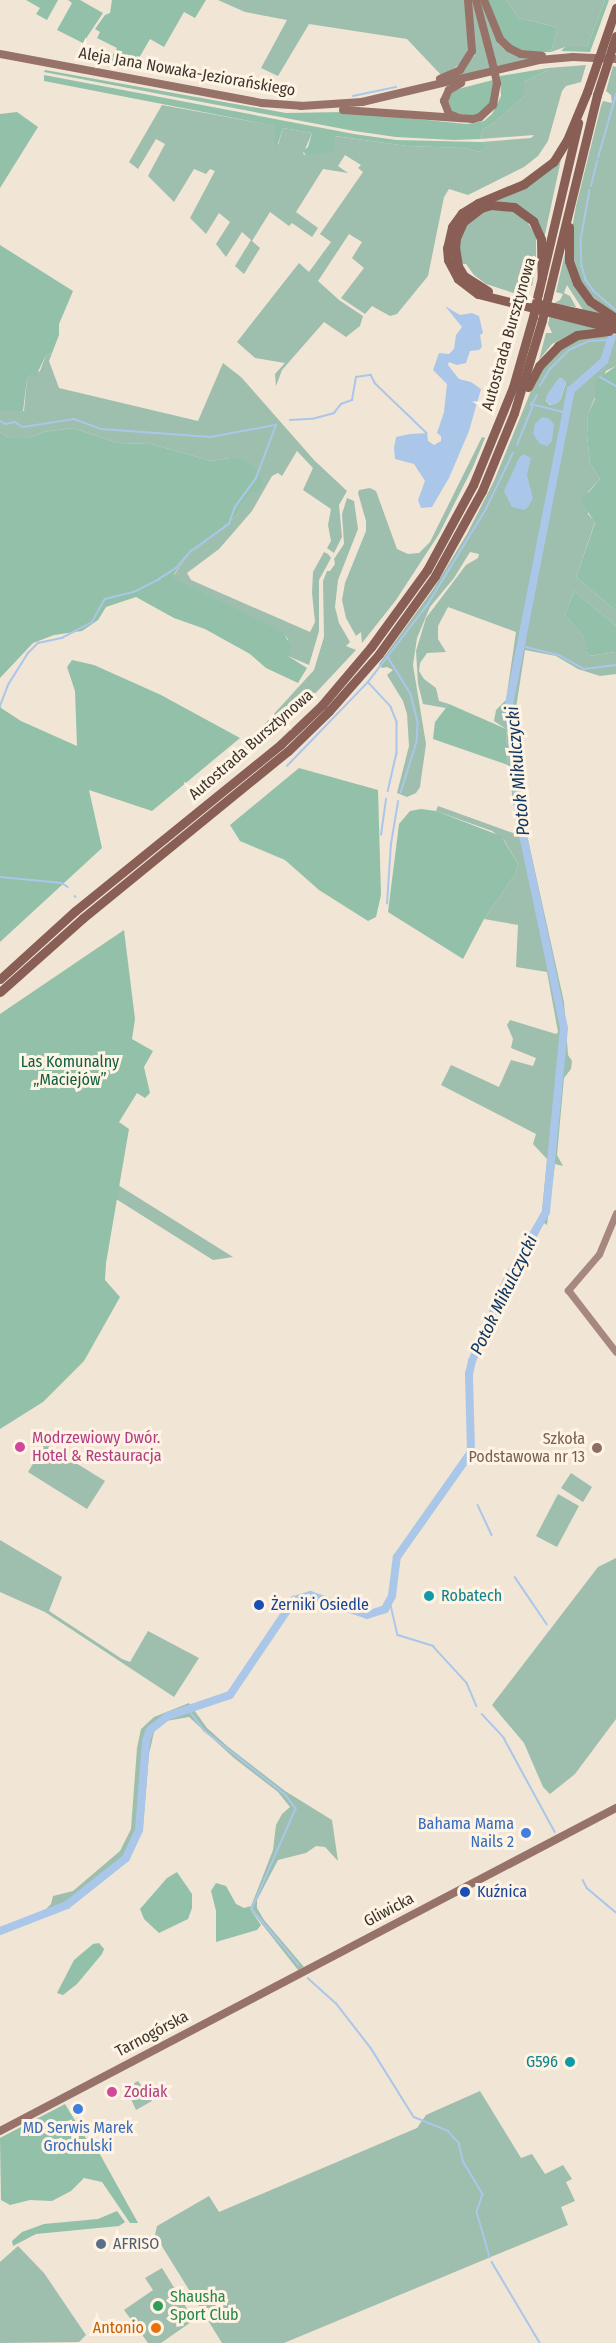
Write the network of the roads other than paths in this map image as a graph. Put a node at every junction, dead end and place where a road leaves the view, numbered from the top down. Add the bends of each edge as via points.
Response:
1 (468, 0) edge
2 (476, 0) edge
3 (484, 0) edge
4 (616, 8) edge
5 (616, 36) edge
6 (0, 56) edge
7 (573, 57) junction
8 (616, 59) edge
9 (616, 63) edge
10 (461, 83) junction
11 (407, 92) junction
12 (587, 92) junction
13 (336, 110) junction
14 (465, 120) junction
15 (570, 201) junction
16 (542, 278) junction
17 (543, 295) junction
18 (537, 318) junction
19 (616, 320) edge
20 (616, 330) edge
21 (514, 413) junction
22 (29, 958) junction
23 (18, 968) junction
24 (0, 979) edge
25 (0, 992) edge
26 (616, 1213) edge
27 (616, 1352) edge
28 (616, 1808) edge
29 (318, 1964) joint
30 (0, 2131) edge

1 - 11 main road via 473,44 467,62 446,77
2 - 14 main road, bridge via 497,84 496,98 480,117
3 - 7 main road via 500,39 509,48 521,54
4 - 12 highway, Autostrada Bursztynowa, bridge
5 - 15 highway, Autostrada Bursztynowa, bridge
6 - 11 main road, Aleja Jana Nowaka-Jeziorańskiego via 284,105 351,104
6 - 13 main road, Aleja Jana Nowaka-Jeziorańskiego via 261,107
7 - 8 main road, Aleja Jana Nowaka-Jeziorańskiego
7 - 11 main road, Aleja Jana Nowaka-Jeziorańskiego via 530,62
9 - 10 main road, Aleja Jana Nowaka-Jeziorańskiego via 539,65
10 - 13 main road, Aleja Jana Nowaka-Jeziorańskiego
10 - 14 main road via 449,90 444,101 450,114
12 - 16 highway, Autostrada Bursztynowa
12 - 20 highway via 554,162 524,184 462,213 452,227 448,260 458,279 478,294
13 - 14 main road via 390,111
15 - 17 highway, Autostrada Bursztynowa
15 - 19 highway via 568,249 572,272 590,301
16 - 17 highway, Autostrada Bursztynowa
16 - 19 highway via 541,239 533,221 524,213 502,204 491,205 463,222 456,238 456,258 472,283 506,296
17 - 18 highway, Autostrada Bursztynowa, bridge
18 - 21 highway, Autostrada Bursztynowa
18 - 22 highway, Autostrada Bursztynowa via 473,485 427,570 372,647 322,705 281,744
20 - 21 highway via 589,332 558,346 539,366
21 - 22 highway, Autostrada Bursztynowa via 482,491 452,548 408,615 352,686 263,772
22 - 23 highway, Autostrada Bursztynowa
23 - 24 highway, Autostrada Bursztynowa
23 - 25 highway, Autostrada Bursztynowa
26 - 27 street via 599,1254 568,1290
28 - 29 main road, Gliwicka
29 - 30 main road, Tarnogórska

